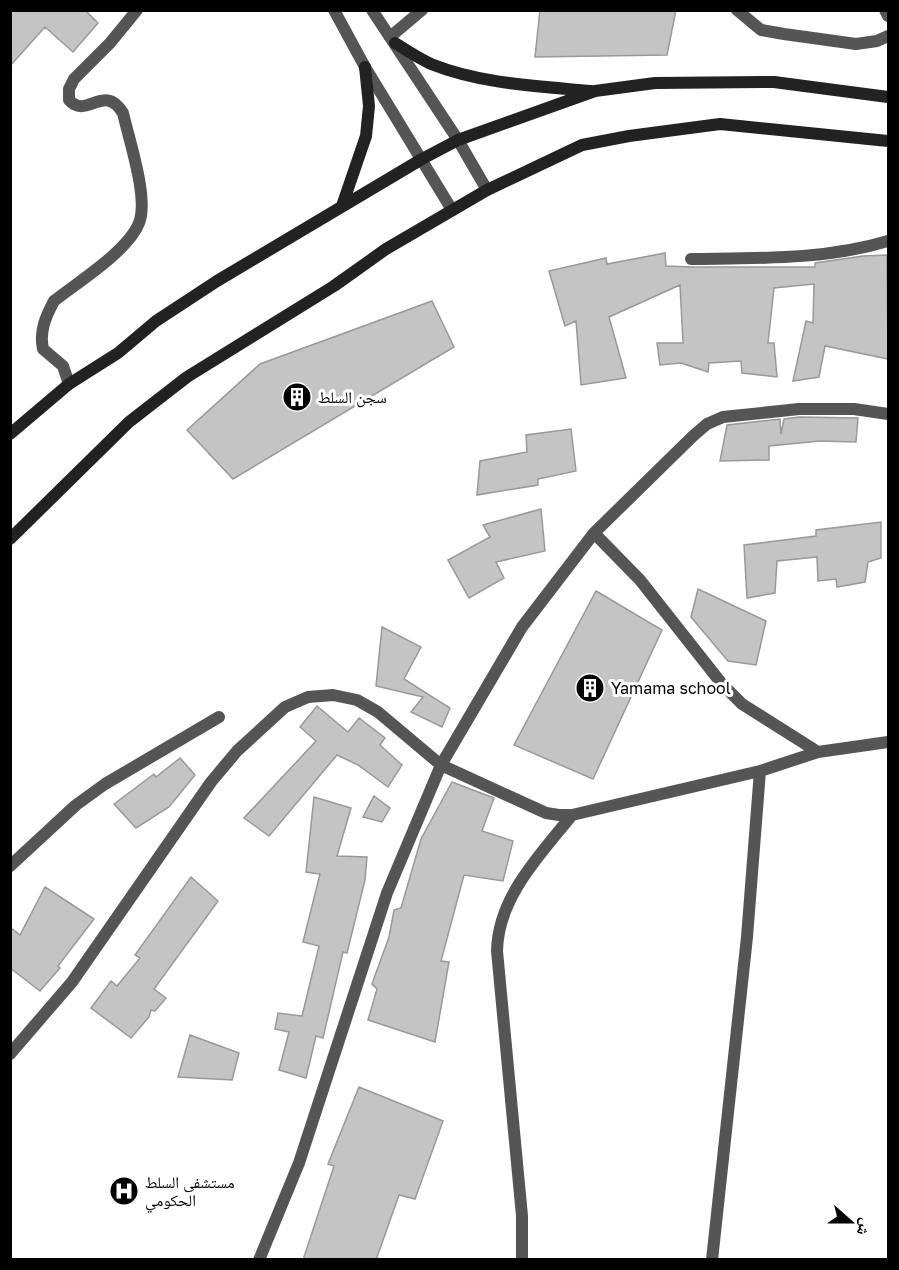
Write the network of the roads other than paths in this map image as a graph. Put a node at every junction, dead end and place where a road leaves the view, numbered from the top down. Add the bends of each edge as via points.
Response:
1 (137, 10) edge
2 (334, 10) edge
3 (372, 10) edge
4 (422, 10) edge
5 (737, 10) edge
6 (885, 10) edge
7 (888, 16) edge
8 (888, 36) edge
9 (392, 40) junction
10 (364, 67) junction
11 (595, 91) junction
12 (888, 97) edge
13 (458, 141) junction
14 (888, 141) edge
15 (422, 159) junction
16 (487, 190) junction
17 (342, 206) junction
18 (452, 210) junction
19 (888, 241) edge
20 (691, 259) dead end
21 (69, 384) junction
22 (888, 414) edge
23 (10, 434) edge
24 (594, 533) junction
25 (10, 539) edge
26 (219, 717) dead end
27 (888, 742) edge
28 (818, 752) junction
29 (441, 765) junction
30 (760, 771) junction
31 (572, 815) junction
32 (10, 866) edge
33 (10, 1054) edge
34 (259, 1260) edge
35 (522, 1260) edge
36 (712, 1260) edge

1 - 21 street via 69,90 69,100 78,106 104,100 113,100 118,105 140,181 141,205 140,222 128,243 54,302 48,312 42,332 43,349 63,366
2 - 10 street
3 - 9 street
4 - 9 street
5 - 8 street via 761,30 784,34 856,44
6 - 7 street
9 - 11 main road via 430,63 473,77
9 - 13 street
10 - 15 street
10 - 17 main road via 369,106 366,135
11 - 12 main road via 655,83 774,82
11 - 13 main road
13 - 15 main road
13 - 16 street
14 - 16 main road via 720,124 698,126 582,145
15 - 17 main road
15 - 18 street
16 - 18 main road
17 - 21 main road via 217,281
18 - 25 main road via 187,377 129,422
19 - 20 street via 803,256
21 - 23 main road
22 - 24 street via 854,409 799,409 723,417 693,436
24 - 28 street via 640,580 735,698
24 - 29 street via 522,627
26 - 32 street via 105,784 76,805
27 - 28 street
28 - 30 street
29 - 31 street via 546,813
29 - 33 street via 378,712 357,700 316,696 285,707 237,751 211,782 72,982
29 - 34 street via 387,893 298,1163
30 - 31 street
30 - 36 street via 747,937
31 - 35 street via 519,883 497,934 522,1216

